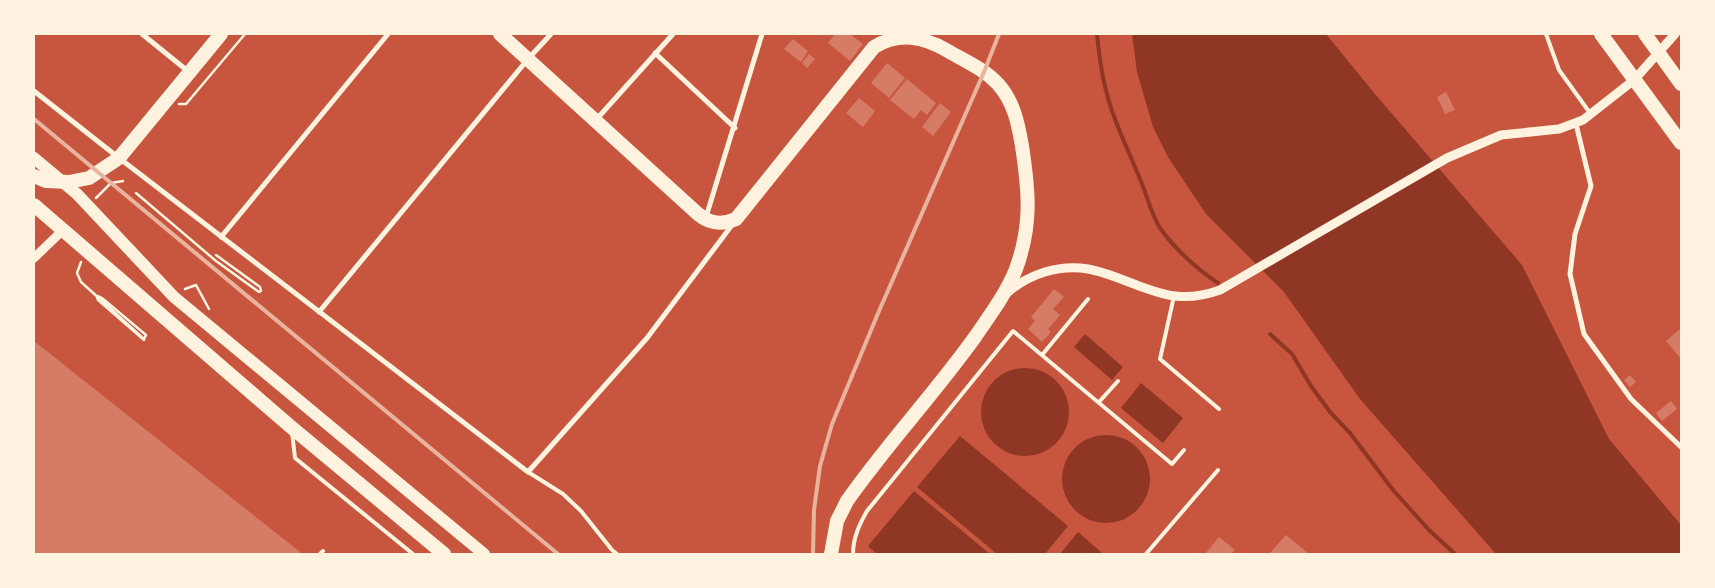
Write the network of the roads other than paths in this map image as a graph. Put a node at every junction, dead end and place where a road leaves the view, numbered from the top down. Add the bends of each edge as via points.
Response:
1 (142, 34) edge
2 (221, 34) edge
3 (388, 34) edge
4 (500, 34) edge
5 (551, 34) edge
6 (673, 34) edge
7 (762, 34) edge
8 (1546, 34) edge
9 (1602, 34) edge
10 (1645, 34) edge
11 (1675, 34) edge
12 (656, 53) junction
13 (1658, 53) junction
14 (528, 59) junction
15 (190, 72) junction
16 (1634, 80) junction
17 (1681, 84) edge
18 (34, 91) edge
19 (1592, 115) junction
20 (595, 121) junction
21 (1576, 124) junction
22 (735, 128) junction
23 (1681, 143) edge
24 (34, 158) edge
25 (119, 158) junction
26 (34, 176) edge
27 (34, 205) edge
28 (736, 219) junction
29 (705, 220) junction
30 (63, 230) junction
31 (221, 237) junction
32 (34, 258) edge
33 (1174, 296) junction
34 (1003, 297) junction
35 (1088, 299) dead end
36 (319, 312) junction
37 (1042, 355) junction
38 (1118, 381) dead end
39 (1099, 402) junction
40 (1219, 410) dead end
41 (291, 427) junction
42 (1681, 447) edge
43 (1184, 450) dead end
44 (1218, 470) dead end
45 (528, 472) junction
46 (413, 554) edge
47 (444, 554) edge
48 (484, 554) edge
49 (617, 554) edge
50 (831, 554) edge
51 (853, 554) edge
52 (1146, 554) edge

1 - 15 street
2 - 15 highway
3 - 31 street
4 - 14 highway
5 - 14 street
6 - 12 street
7 - 22 street
8 - 19 lane via 1559,70
9 - 16 highway
10 - 13 highway
11 - 13 street
12 - 20 street
12 - 22 street
13 - 16 street
13 - 17 highway
14 - 20 highway
14 - 36 street
15 - 25 highway
16 - 19 street
16 - 23 highway
18 - 25 street
19 - 21 street
20 - 29 highway
21 - 33 street via 1502,135 1447,158 1239,280 1211,293
21 - 42 street via 1591,186 1574,234 1570,274 1584,334 1631,399
22 - 29 street
24 - 48 main road via 77,194 174,297
25 - 26 highway via 89,178 70,182 46,181
25 - 31 street
27 - 30 highway
28 - 29 highway via 722,224
28 - 34 highway via 874,48 897,38 922,39 937,44 984,72 1004,92 1015,114 1028,185 1027,220 1016,268
28 - 45 street via 647,338
30 - 32 street
30 - 41 highway
31 - 36 street
33 - 34 street via 1090,269 1067,268 1034,276
33 - 40 lane via 1160,359
34 - 50 highway via 954,366 848,500 837,521
35 - 37 lane
36 - 45 street
37 - 39 lane
37 - 51 lane via 1013,331 867,511 858,526
38 - 39 lane
39 - 43 lane via 1172,464
41 - 46 lane via 294,458
41 - 47 highway
44 - 52 lane
45 - 49 lane via 563,494

